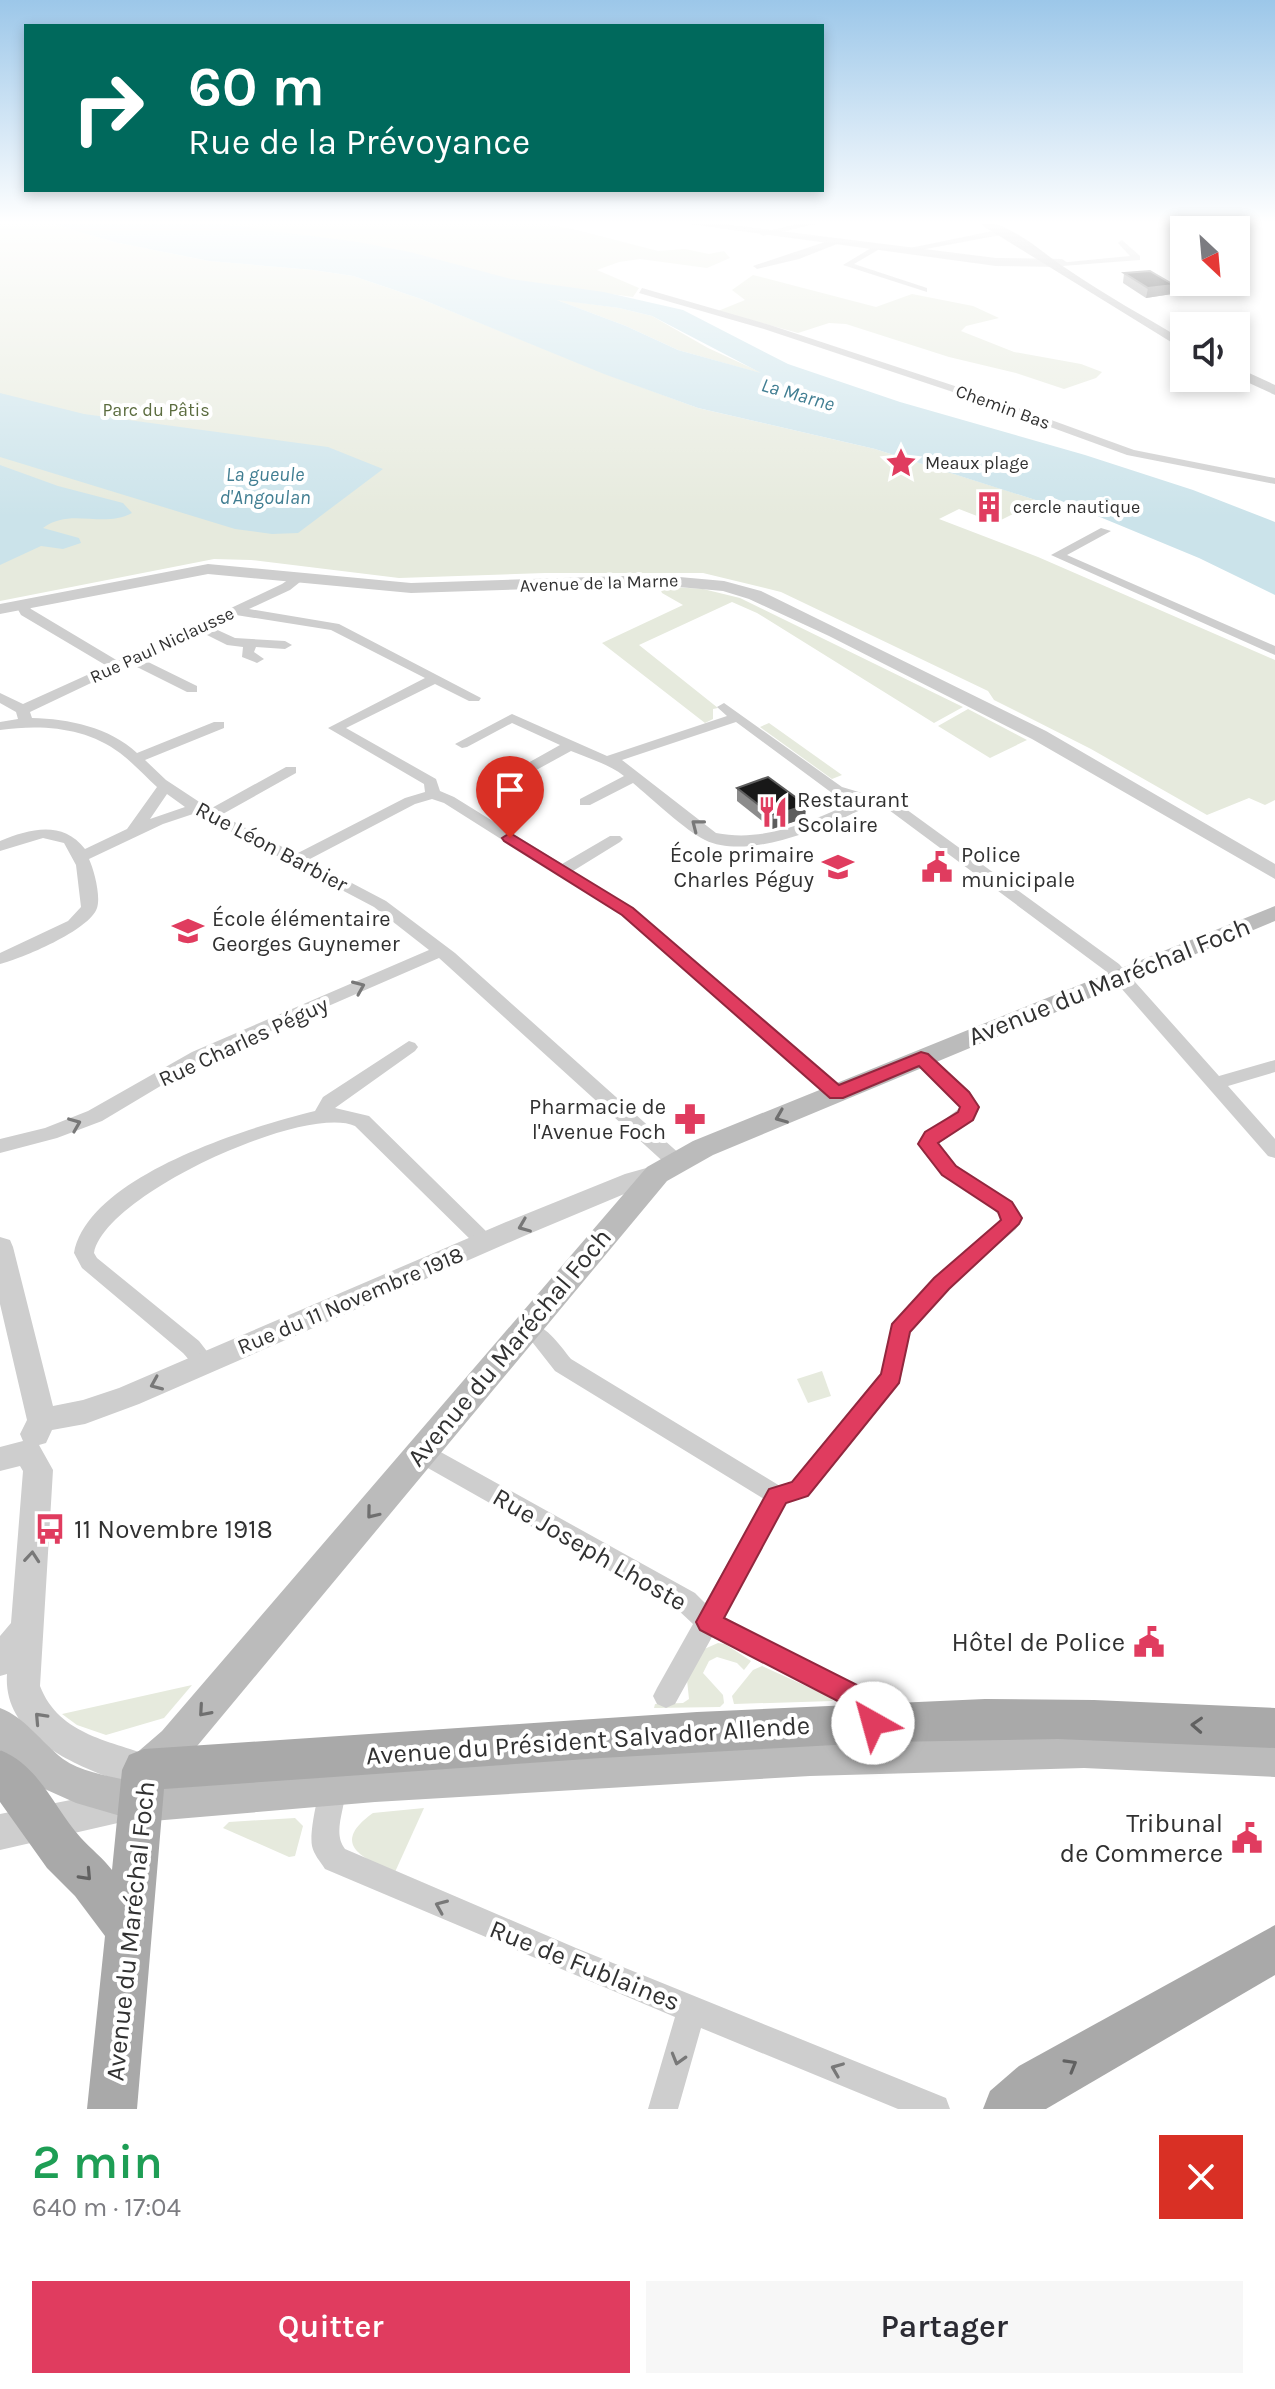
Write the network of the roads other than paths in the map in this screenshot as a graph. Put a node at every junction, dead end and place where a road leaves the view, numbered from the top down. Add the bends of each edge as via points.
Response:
1 (741, 319) edge
2 (1141, 319) edge
3 (1152, 319) edge
4 (1170, 330) edge
5 (1170, 337) edge
6 (1250, 379) edge
7 (1250, 384) edge
8 (1275, 394) edge
9 (1275, 481) edge
10 (1105, 531) dead end
11 (299, 578) junction
12 (22, 606) junction
13 (0, 609) edge
14 (235, 611) junction
15 (201, 627) junction
16 (251, 643) junction
17 (285, 645) dead end
18 (1275, 651) edge
19 (131, 659) junction
20 (257, 659) dead end
21 (117, 666) junction
22 (436, 678) junction
23 (192, 689) dead end
24 (0, 697) edge
25 (474, 698) dead end
26 (24, 716) junction
27 (219, 725) dead end
28 (0, 726) edge
29 (462, 744) dead end
30 (569, 746) junction
31 (135, 759) junction
32 (613, 760) junction
33 (291, 770) dead end
34 (524, 771) dead end
35 (634, 776) junction
36 (165, 787) junction
37 (433, 794) junction
38 (874, 799) junction
39 (585, 802) dead end
40 (203, 812) junction
41 (131, 834) junction
42 (615, 839) dead end
43 (0, 846) edge
44 (82, 856) junction
45 (297, 859) junction
46 (563, 870) junction
47 (1275, 873) edge
48 (1275, 913) edge
49 (441, 951) junction
50 (0, 959) edge
51 (1121, 977) junction
52 (409, 1047) dead end
53 (921, 1058) junction
54 (1275, 1066) edge
55 (1215, 1084) junction
56 (837, 1093) junction
57 (321, 1116) junction
58 (0, 1146) edge
59 (1275, 1151) edge
60 (666, 1168) junction
61 (485, 1242) junction
62 (0, 1247) edge
63 (523, 1330) junction
64 (205, 1363) junction
65 (42, 1420) junction
66 (420, 1452) junction
67 (14, 1455) edge
68 (778, 1496) junction
69 (708, 1622) junction
70 (27, 1628) junction
71 (0, 1661) edge
72 (666, 1696) dead end
73 (873, 1723) junction
74 (0, 1725) edge
75 (1020, 1726) junction
76 (1275, 1728) edge
77 (1089, 1734) junction
78 (820, 1742) junction
79 (1275, 1759) edge
80 (335, 1771) junction
81 (1275, 1774) edge
82 (76, 1785) junction
83 (142, 1786) junction
84 (17, 1798) edge
85 (0, 1832) edge
86 (129, 1929) junction
87 (1275, 1949) edge
88 (692, 2009) junction
89 (894, 2099) edge
90 (112, 2109) edge
91 (663, 2109) edge
92 (935, 2109) edge
93 (1008, 2109) edge

1 - 9 street, Chemin Bas via 1131,453
2 - 5 main road
3 - 4 main road
6 - 8 main road
7 - 8 main road
10 - 18 street via 1057,555
11 - 12 street, Avenue de la Marne via 208,569
11 - 14 street, Rue Paul Niclausse
11 - 47 street, Avenue de la Marne via 411,588 676,580 744,591 1051,741
12 - 13 street, Avenue de la Marne
12 - 21 street
14 - 15 street, Rue Paul Niclausse
14 - 22 street via 334,627
15 - 16 street via 232,642
15 - 19 street, Rue Paul Niclausse
16 - 17 street
16 - 20 street via 247,654
19 - 21 street, Rue Paul Niclausse
19 - 23 street via 180,678
21 - 26 street, Rue Paul Niclausse
22 - 25 street
22 - 37 street via 335,728 431,782
24 - 26 street, Rue Léon Barbier
26 - 28 street
26 - 31 street, Rue Léon Barbier via 91,731
27 - 31 street
29 - 30 street via 512,718
30 - 32 street via 599,760
30 - 34 street
31 - 36 street, Rue Léon Barbier
32 - 35 street
32 - 38 street via 731,712 837,790
33 - 40 street
38 -> 35 street via 777,837 727,842 711,837
35 - 39 street
36 - 40 street, Rue Léon Barbier
36 - 41 street
37 - 45 street
37 - 46 street
38 - 51 street via 894,807
40 - 41 street via 158,821
40 - 45 street, Rue Léon Barbier
41 - 44 street
42 - 46 street
43 - 44 street via 48,832 68,840
44 - 50 street via 86,915
45 - 49 street, Rue Léon Barbier via 404,919
46 - 56 street via 665,941
48 - 51 main road, Avenue du Maréchal Foch
58 -> 49 street, Rue Charles Péguy via 95,1116 198,1056
49 - 60 street, Rue Léon Barbier
51 - 53 main road, Avenue du Maréchal Foch
51 - 55 street
52 - 57 street via 330,1101
53 - 56 main road, Avenue du Maréchal Foch
53 - 68 street via 970,1107 932,1137 931,1152 949,1171 1005,1207 1012,1218 900,1329 892,1376 800,1489
54 - 55 street
55 - 59 street
56 -> 60 main road, Avenue du Maréchal Foch
57 - 61 street via 346,1114 362,1121
57 - 64 street via 229,1142 177,1164 128,1197 88,1235 84,1253 89,1263
60 -> 61 street, Rue du 11 Novembre 1918
60 - 63 main road, Avenue du Maréchal Foch
61 - 64 street, Rue du 11 Novembre 1918
62 - 65 street
63 - 66 main road, Avenue du Maréchal Foch
63 - 68 street via 541,1337 563,1365
64 -> 65 street, Rue du 11 Novembre 1918 via 99,1407
65 - 67 street
66 - 69 street, Rue Joseph Lhoste via 686,1601
66 -> 83 main road, Avenue du Maréchal Foch
70 -> 67 street via 38,1470
68 - 69 street
69 - 72 street
69 - 73 street, Rue Joseph Lhoste via 866,1703
70 - 71 street
83 -> 70 street via 54,1733 32,1711 23,1686
73 - 75 main road, Avenue du Président Salvador Allende
73 - 78 main road, Avenue du Président Salvador Allende
74 - 82 main road via 51,1773
75 - 77 main road, Avenue du Président Salvador Allende
75 - 78 street
76 -> 77 main road, Avenue du Président Salvador Allende
77 - 78 main road, Avenue du Président Salvador Allende
77 - 79 main road, Avenue du Président Salvador Allende
77 - 81 main road via 1167,1768
78 - 80 main road
80 - 83 main road
88 -> 80 street, Rue de Fublaines via 335,1859 325,1839
82 - 83 main road
82 - 84 street
83 - 84 street
83 - 86 main road, Avenue du Maréchal Foch
84 - 85 street
84 -> 86 main road
86 - 90 main road, Avenue du Maréchal Foch
93 -> 87 main road via 1037,2084
89 -> 88 street, Rue de Fublaines
88 -> 91 street
89 - 92 street, Rue de Fublaines

